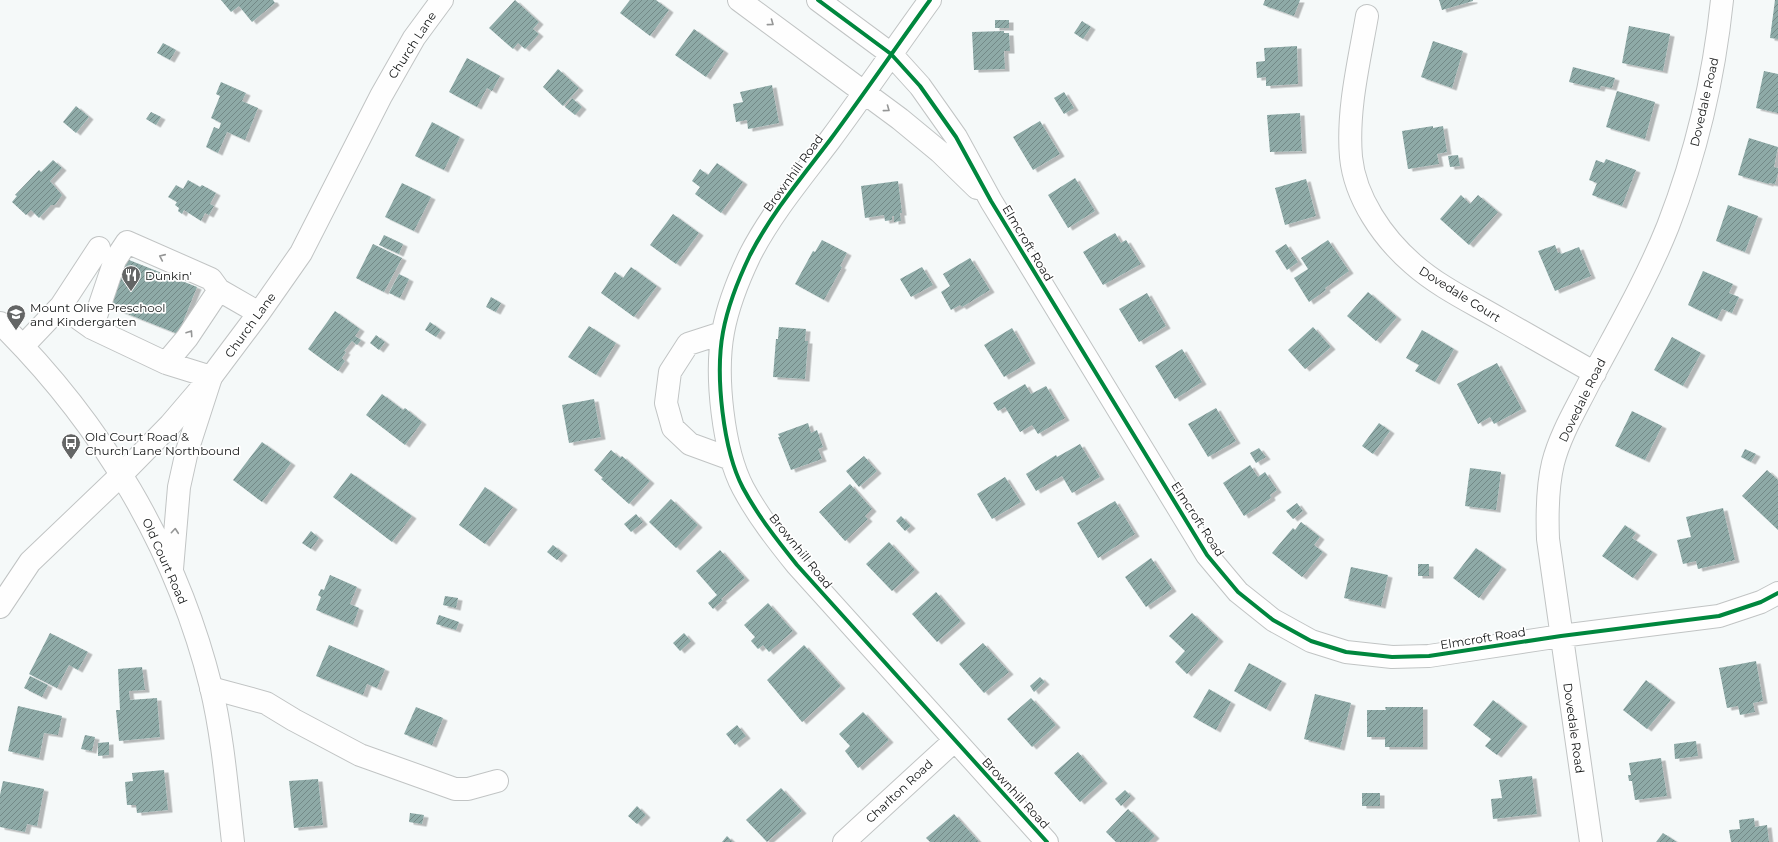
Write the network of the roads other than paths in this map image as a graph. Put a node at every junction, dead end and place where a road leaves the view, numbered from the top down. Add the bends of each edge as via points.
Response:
1 (442, 0) edge
2 (739, 0) edge
3 (818, 0) edge
4 (930, 0) edge
5 (1722, 0) edge
6 (1367, 16) dead end
7 (891, 54) junction
8 (865, 93) junction
9 (991, 201) junction
10 (99, 248) dead end
11 (219, 290) junction
12 (61, 306) junction
13 (260, 314) junction
14 (0, 323) edge
15 (92, 328) junction
16 (722, 333) junction
17 (22, 346) junction
18 (166, 364) junction
19 (1595, 372) junction
20 (210, 377) junction
21 (731, 459) junction
22 (121, 475) junction
23 (172, 570) junction
24 (1778, 593) edge
25 (0, 607) edge
26 (1561, 636) junction
27 (211, 688) junction
28 (954, 741) junction
29 (496, 781) dead end
30 (233, 842) edge
31 (844, 842) edge
32 (1047, 842) edge
33 (1591, 842) edge

1 - 13 street, Church Lane via 414,38 386,86 301,252
2 -> 8 street, Elmcroft Road
3 - 7 street, Elmcroft Road
4 - 7 street, Brownhill Road
5 - 19 street, Dovedale Road via 1710,83 1692,155 1668,227
6 - 19 street, Dovedale Court via 1354,91 1351,157 1357,184 1370,214 1413,264 1442,285
7 - 8 street, Brownhill Road
7 - 9 street, Elmcroft Road via 920,86 956,137
8 -> 9 street, Elmcroft Road via 940,152
8 - 16 street, Brownhill Road via 773,217 750,254 733,292
9 - 26 street, Elmcroft Road via 1207,555 1238,592 1273,620 1311,641 1339,650 1392,657 1429,656
10 - 12 street
11 - 13 street
11 -> 15 street via 211,279 127,242 115,260
18 -> 11 street
12 - 15 street
12 - 17 street
13 - 20 street, Church Lane
14 - 17 street, Old Court Road
15 - 18 street
16 - 21 street, Brownhill Road via 720,378 723,420
16 - 21 street via 688,344 670,372 666,403 673,428 690,444
17 - 22 street, Old Court Road via 81,414
18 - 20 street
19 - 26 street, Dovedale Road via 1566,427 1553,463 1546,502 1548,539
20 - 22 street, Church Lane via 170,425
23 -> 20 street via 179,487 187,451
21 - 28 street, Brownhill Road via 743,487 766,526 797,565
22 - 23 street, Old Court Road via 147,518
22 - 25 street, Church Lane via 30,562
23 - 27 street, Old Court Road via 194,628
24 - 26 street, Elmcroft Road via 1761,602 1720,616
26 - 33 street, Dovedale Road
27 - 29 street via 266,703 360,754 455,789 468,789
27 - 30 street, Old Court Road via 225,766
28 - 31 street, Charlton Road
28 - 32 street, Brownhill Road

